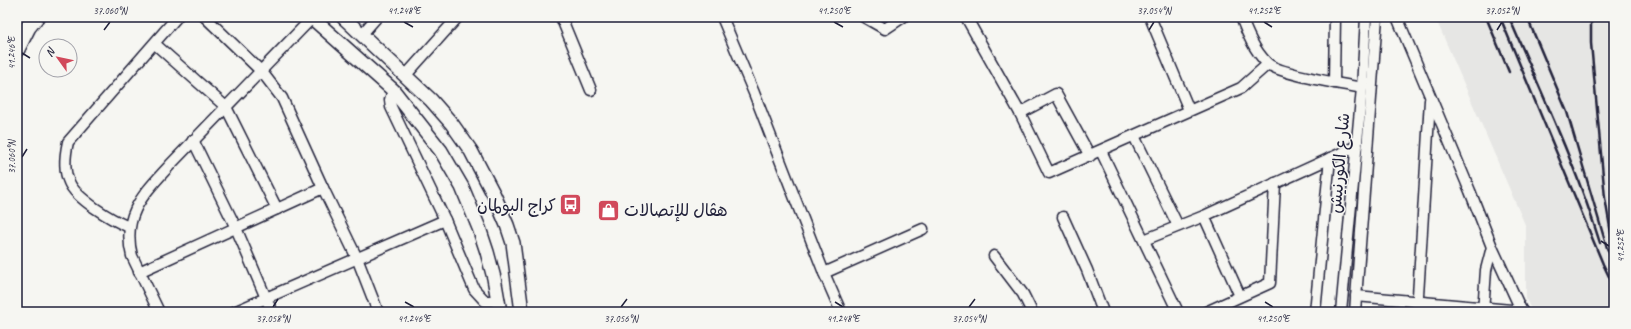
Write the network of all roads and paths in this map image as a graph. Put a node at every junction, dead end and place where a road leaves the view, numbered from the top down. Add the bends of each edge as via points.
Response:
1 (36, 17) edge
2 (177, 17) edge
3 (205, 17) edge
4 (343, 17) edge
5 (377, 17) edge
6 (458, 17) edge
7 (561, 17) edge
8 (722, 17) edge
9 (864, 17) edge
10 (903, 17) edge
11 (966, 17) edge
12 (1150, 17) edge
13 (1241, 17) edge
14 (1335, 17) edge
15 (1366, 17) edge
16 (1377, 17) edge
17 (1397, 17) edge
18 (311, 18) edge
19 (362, 34) junction
20 (155, 44) junction
21 (17, 49) edge
22 (1268, 64) junction
23 (262, 72) junction
24 (406, 75) junction
25 (1334, 82) junction
26 (1362, 88) junction
27 (393, 90) junction
28 (591, 90) dead end
29 (1431, 98) junction
30 (226, 107) junction
31 (1189, 110) junction
32 (1020, 113) junction
33 (1134, 136) junction
34 (194, 140) junction
35 (1357, 146) junction
36 (1101, 151) junction
37 (1090, 156) junction
38 (1330, 158) junction
39 (1275, 183) junction
40 (323, 188) junction
41 (277, 209) junction
42 (1204, 216) junction
43 (1063, 217) dead end
44 (445, 220) junction
45 (1178, 226) junction
46 (129, 227) junction
47 (236, 228) junction
48 (923, 229) dead end
49 (1144, 240) junction
50 (1492, 247) junction
51 (994, 256) dead end
52 (357, 258) junction
53 (139, 272) junction
54 (824, 273) junction
55 (1240, 296) junction
56 (1356, 296) junction
57 (266, 298) junction
58 (500, 306) edge
59 (1418, 307) edge
60 (1483, 310) edge
61 (159, 312) edge
62 (234, 312) edge
63 (272, 312) edge
64 (378, 312) edge
65 (522, 312) edge
66 (841, 312) edge
67 (1032, 312) edge
68 (1103, 312) edge
69 (1178, 312) edge
70 (1206, 312) edge
71 (1314, 312) edge
72 (1341, 312) edge
73 (1355, 312) edge
74 (1522, 312) edge

1 - 21 highway
2 - 20 street
3 - 23 street
4 - 19 main road
5 - 19 street
6 - 24 street
7 - 28 street
8 - 54 street
9 - 10 street via 885,29
11 - 32 street
12 - 31 street
13 - 22 street via 1253,44
14 - 25 street
15 - 26 street, شارع الكورنيش
16 - 56 street, شارع الكورنيش
17 - 29 street
18 - 23 street
18 - 27 main road
19 - 24 main road
20 - 30 street
20 - 46 street via 68,142 66,155 67,176 76,192 102,214
22 - 25 street via 1311,78
22 - 31 street via 1241,88
23 - 30 street
23 - 40 street via 282,98
24 - 27 main road
24 - 65 main road via 441,111 463,139 485,176 513,243
25 - 26 street
26 - 35 street, شارع الكورنيش
27 - 44 street via 391,107
27 - 58 main road via 441,151 462,187 487,252
29 - 50 street
29 - 59 street
30 - 34 street
30 - 41 street
31 - 33 street
32 - 37 street via 1049,173
32 - 37 street via 1056,94
33 - 36 street
33 - 45 street
34 - 46 street via 142,197
34 - 47 street
35 - 38 street
35 - 72 street, شارع الكورنيش
36 - 37 street
36 - 49 street
38 - 39 street
38 - 71 street
39 - 42 street
39 - 55 street via 1270,283
40 - 41 street
40 - 52 street
41 - 47 street
42 - 45 street
42 - 55 street
43 - 68 street
44 - 52 street
44 - 58 street via 474,289 485,301
45 - 49 street
46 - 53 street via 130,249
47 - 53 street
47 - 57 street
48 - 54 street
49 - 69 street
50 - 60 street via 1486,270
50 - 74 street
51 - 67 street via 1023,294
52 - 57 street
52 - 64 street
53 - 61 street
54 - 66 street
55 - 70 street
56 - 59 street
56 - 73 street, شارع الكورنيش
57 - 62 street
57 - 63 street
59 - 60 street
60 - 74 street

